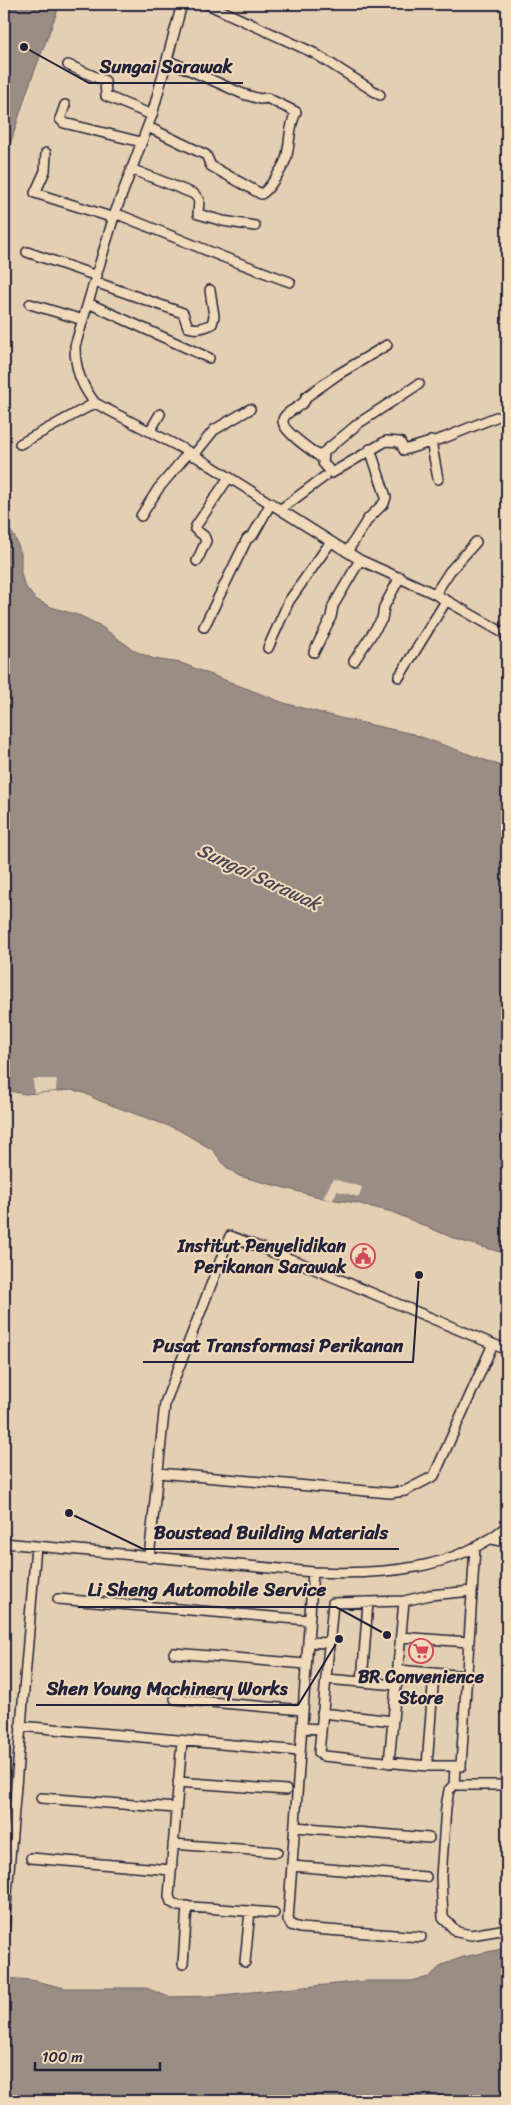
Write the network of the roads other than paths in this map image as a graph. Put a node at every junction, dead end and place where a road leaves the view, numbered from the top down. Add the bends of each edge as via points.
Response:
1 (182, 4) edge
2 (207, 4) edge
3 (167, 60) junction
4 (68, 65) dead end
5 (380, 95) dead end
6 (65, 105) dead end
7 (152, 115) junction
8 (148, 127) junction
9 (141, 142) junction
10 (46, 153) dead end
11 (131, 169) junction
12 (115, 216) junction
13 (255, 226) dead end
14 (27, 252) dead end
15 (96, 279) junction
16 (290, 282) dead end
17 (210, 290) dead end
18 (88, 303) junction
19 (30, 304) dead end
20 (83, 320) junction
21 (388, 345) dead end
22 (209, 358) dead end
23 (419, 384) dead end
24 (95, 403) junction
25 (250, 409) dead end
26 (160, 414) dead end
27 (496, 417) dead end
28 (150, 431) junction
29 (431, 441) junction
30 (20, 444) dead end
31 (370, 449) junction
32 (191, 454) junction
33 (323, 459) junction
34 (229, 477) junction
35 (324, 477) dead end
36 (438, 479) dead end
37 (271, 503) junction
38 (281, 509) junction
39 (142, 516) dead end
40 (476, 542) dead end
41 (330, 543) junction
42 (347, 552) junction
43 (360, 560) junction
44 (196, 561) dead end
45 (400, 577) junction
46 (435, 594) junction
47 (446, 601) junction
48 (204, 627) dead end
49 (507, 635) edge
50 (268, 648) dead end
51 (314, 652) dead end
52 (354, 661) dead end
53 (398, 677) dead end
54 (492, 1344) junction
55 (507, 1350) edge
56 (158, 1473) junction
57 (507, 1526) edge
58 (492, 1539) junction
59 (4, 1542) edge
60 (507, 1542) edge
61 (36, 1546) junction
62 (475, 1547) junction
63 (149, 1558) junction
64 (313, 1572) junction
65 (472, 1591) junction
66 (58, 1599) dead end
67 (404, 1601) junction
68 (368, 1602) junction
69 (309, 1620) junction
70 (401, 1637) junction
71 (308, 1642) junction
72 (468, 1642) junction
73 (329, 1643) junction
74 (174, 1653) dead end
75 (306, 1664) junction
76 (398, 1670) junction
77 (434, 1673) junction
78 (466, 1676) junction
79 (326, 1679) junction
80 (362, 1682) junction
81 (397, 1685) junction
82 (175, 1699) dead end
83 (303, 1710) junction
84 (322, 1713) junction
85 (393, 1721) junction
86 (20, 1726) junction
87 (302, 1728) junction
88 (321, 1729) junction
89 (182, 1741) junction
90 (300, 1751) junction
91 (389, 1763) junction
92 (427, 1766) junction
93 (455, 1767) junction
94 (178, 1782) junction
95 (454, 1785) junction
96 (507, 1785) edge
97 (286, 1790) dead end
98 (41, 1798) dead end
99 (176, 1808) junction
100 (295, 1827) junction
101 (429, 1838) dead end
102 (173, 1844) junction
103 (276, 1852) dead end
104 (31, 1858) dead end
105 (292, 1866) junction
106 (171, 1870) junction
107 (426, 1877) dead end
108 (187, 1906) junction
109 (250, 1911) junction
110 (274, 1913) dead end
111 (507, 1929) edge
112 (4, 1930) edge
113 (421, 1937) dead end
114 (245, 1962) dead end
115 (183, 1964) dead end

1 - 3 street
2 - 5 street via 314,53
3 - 7 street
3 - 8 street via 243,94 267,98 296,112 289,128 286,160 265,193 261,194 211,166 206,155
4 - 7 street via 105,81 106,96
6 - 9 street via 60,119 64,123
7 - 8 street
8 - 9 street
9 - 11 street
10 - 12 street via 45,171 36,192
11 - 12 street
11 - 13 street via 194,194 199,200 198,214
12 - 15 street
12 - 16 street
14 - 15 street
15 - 17 street via 183,313 188,326 194,329 212,324
15 - 18 street
18 - 20 street
18 - 22 street
19 - 20 street
20 - 24 street via 75,346 75,361 86,392
21 - 33 street via 337,375 306,397 282,420 289,432
23 - 33 street via 359,423 324,452
24 - 28 street
24 - 30 street
25 - 32 street via 214,430
26 - 28 street
27 - 29 street
28 - 32 street
29 - 31 street via 404,450 400,442 386,441
29 - 36 street
31 - 33 street via 332,473
31 - 42 street via 386,497
32 - 34 street
32 - 39 street via 158,489
34 - 37 street
34 - 44 street via 196,526 206,541
35 - 38 street
37 - 38 street
37 - 48 street via 254,535 247,539
38 - 41 street
40 - 46 street
41 - 42 street
41 - 50 street via 289,601
42 - 43 street
43 - 45 street
43 - 51 street via 333,606
45 - 46 street
45 - 52 street via 384,607 382,619
46 - 47 street
47 - 49 street
47 - 53 street
54 - 55 street
54 - 56 street via 434,1476 405,1491 390,1493
54 - 56 street via 230,1236 166,1403
56 - 63 street
57 - 58 street
58 - 60 street
58 - 62 street
59 - 61 street
61 - 63 street
61 - 86 street
62 - 64 street via 432,1564 396,1571 356,1574
62 - 65 street
63 - 64 street
64 - 69 street
65 - 67 street
65 - 72 street
66 - 69 street
67 - 68 street
67 - 70 street
68 - 73 street via 332,1603
68 - 80 street
69 - 71 street
70 - 72 street
70 - 76 street
71 - 73 street
71 - 75 street
72 - 78 street
73 - 79 street
74 - 75 street
75 - 83 street
76 - 77 street
76 - 81 street
77 - 78 street
77 - 92 street
78 - 93 street via 461,1766
79 - 80 street
79 - 84 street
80 - 81 street
81 - 85 street
82 - 83 street
83 - 87 street
84 - 85 street
84 - 88 street
85 - 91 street
86 - 89 street
86 - 112 street
87 - 88 street
87 - 90 street
88 - 91 street via 319,1749 323,1756
89 - 90 street
89 - 94 street
90 - 100 street
91 - 92 street
92 - 93 street
93 - 95 street
94 - 97 street
94 - 99 street
95 - 96 street
95 - 111 street via 449,1790 446,1807 441,1878 444,1918 457,1932 471,1935
98 - 99 street
99 - 102 street
100 - 101 street
100 - 105 street
102 - 103 street
102 - 106 street
104 - 106 street
105 - 107 street
105 - 113 street via 288,1920 291,1925
106 - 108 street via 171,1902
108 - 109 street
108 - 115 street
109 - 110 street
109 - 114 street

